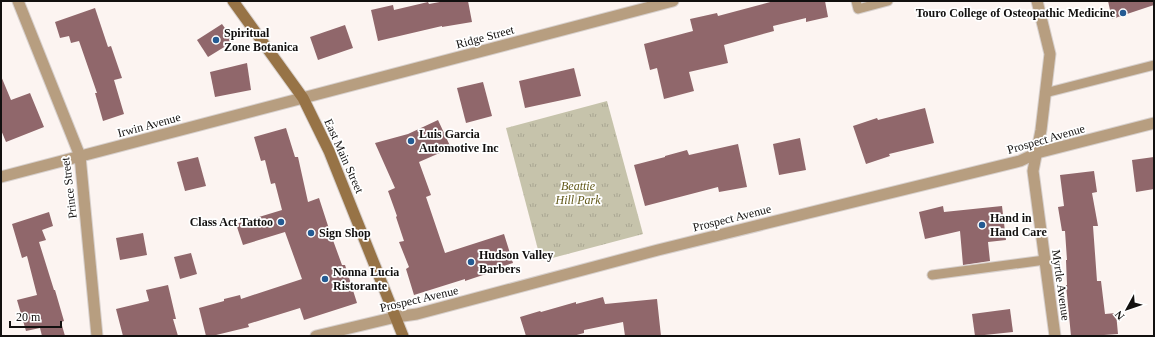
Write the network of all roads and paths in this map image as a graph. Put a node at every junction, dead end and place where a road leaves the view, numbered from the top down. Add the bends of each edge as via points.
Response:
1 (18, 1) edge
2 (233, 1) edge
3 (673, 1) edge
4 (856, 1) edge
5 (888, 1) edge
6 (1037, 1) edge
7 (1154, 65) edge
8 (1045, 93) junction
9 (303, 98) junction
10 (1154, 123) edge
11 (1037, 153) junction
12 (80, 156) junction
13 (1, 177) edge
14 (1045, 260) junction
15 (932, 275) dead end
16 (396, 317) junction
17 (97, 336) edge
18 (316, 336) edge
19 (403, 336) edge
20 (1055, 336) edge

1 - 12 street, Prince Street
2 - 9 main road, East Main Street
3 - 9 street, Ridge Street
4 - 5 lane via 858,9
6 - 8 street, Myrtle Avenue via 1050,54
7 - 8 lane
8 - 11 street, Myrtle Avenue
9 - 12 street, Irwin Avenue
9 - 16 main road, East Main Street via 329,151
10 - 11 street, Prospect Avenue
11 - 14 street, Myrtle Avenue via 1033,171
11 - 16 street, Prospect Avenue via 1020,161 658,250 417,314
12 - 13 street, Irwin Avenue
12 - 17 street, Prince Street
14 - 15 lane
14 - 20 street, Myrtle Avenue
16 - 18 street, Prospect Avenue
16 - 19 main road, East Main Street

